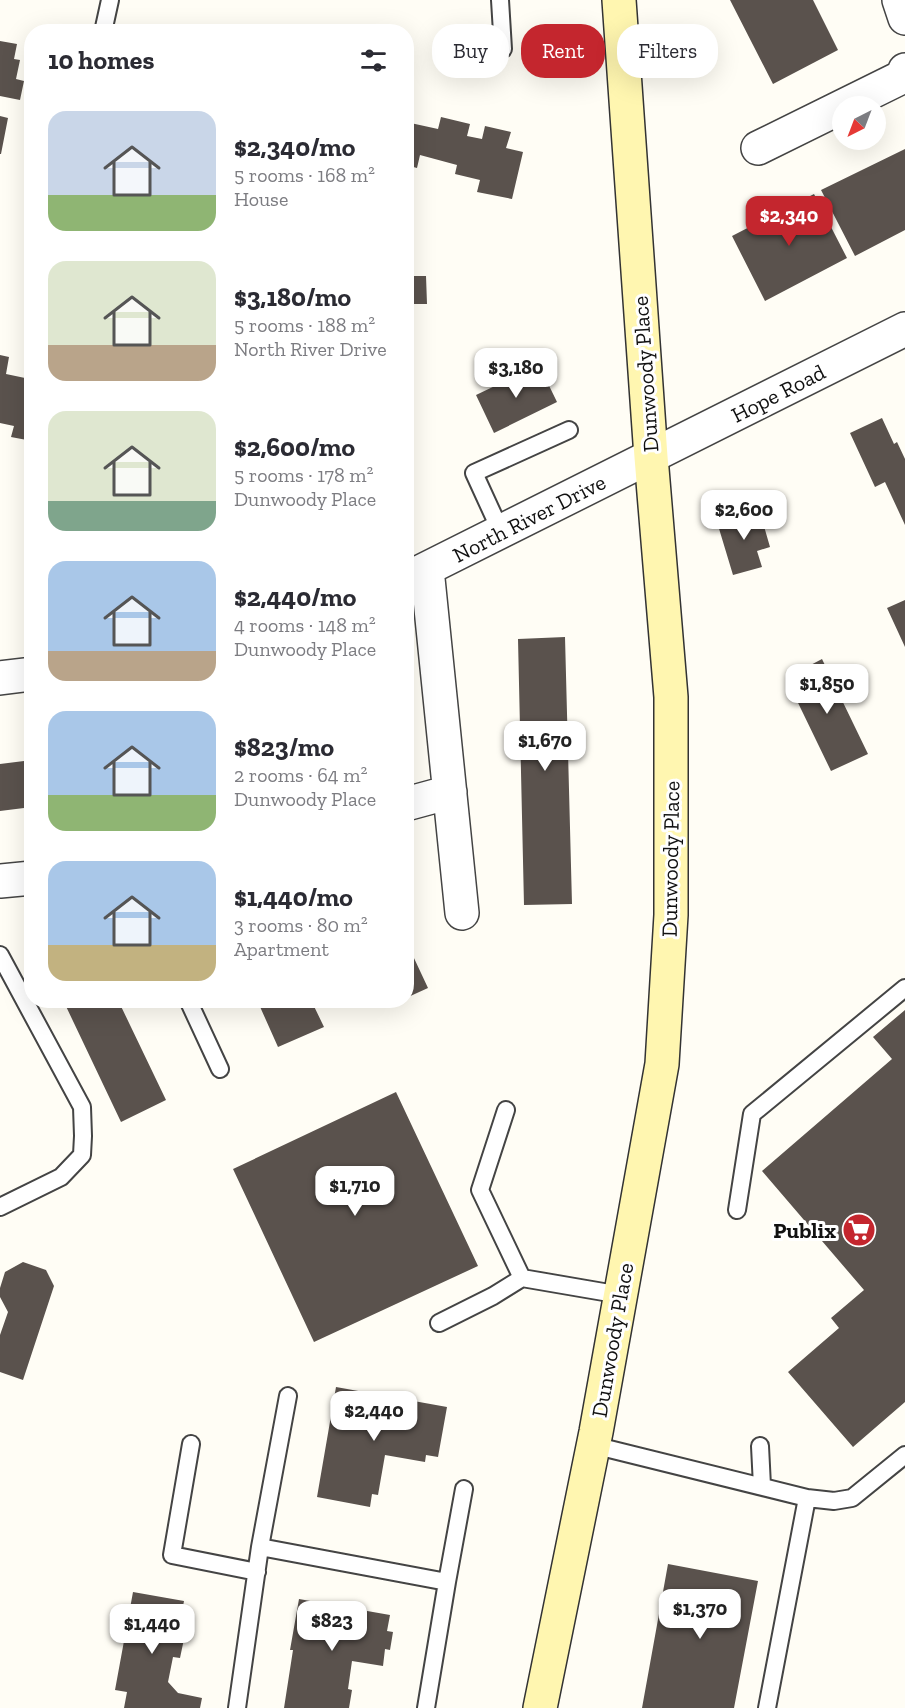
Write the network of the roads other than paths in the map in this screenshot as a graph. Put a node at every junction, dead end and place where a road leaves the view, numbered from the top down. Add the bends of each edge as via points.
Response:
1 (110, 0) edge
2 (500, 0) edge
3 (618, 0) edge
4 (899, 0) edge
5 (905, 18) edge
6 (105, 24) edge
7 (501, 24) edge
8 (905, 70) edge
9 (758, 148) dead end
10 (905, 329) edge
11 (569, 430) dead end
12 (651, 457) junction
13 (501, 532) junction
14 (417, 574) edge
15 (24, 675) edge
16 (0, 678) edge
17 (450, 792) junction
18 (414, 802) edge
19 (24, 879) edge
20 (0, 881) edge
21 (462, 913) dead end
22 (0, 955) edge
23 (905, 988) edge
24 (24, 999) edge
25 (29, 1008) edge
26 (192, 1008) edge
27 (220, 1070) dead end
28 (506, 1110) dead end
29 (0, 1207) edge
30 (737, 1210) dead end
31 (522, 1278) junction
32 (621, 1294) junction
33 (439, 1323) dead end
34 (288, 1396) dead end
35 (191, 1444) dead end
36 (593, 1445) junction
37 (760, 1446) dead end
38 (905, 1455) edge
39 (762, 1486) junction
40 (464, 1489) dead end
41 (807, 1498) junction
42 (260, 1547) junction
43 (257, 1572) junction
44 (447, 1582) junction
45 (237, 1708) edge
46 (426, 1708) edge
47 (540, 1708) edge
48 (767, 1708) edge

1 - 6 lane
2 - 7 lane
3 - 12 street, Dunwoody Place
4 - 5 street
8 - 9 street via 902,76
10 - 12 street, Hope Road
11 - 13 lane via 474,473
12 - 13 street, North River Drive
12 - 32 street, Dunwoody Place via 671,697 671,915 662,1064
13 - 14 street, North River Drive
14 - 17 street
15 - 16 street
17 - 18 street
17 - 21 street
19 - 20 street
22 - 24 lane
23 - 30 lane via 752,1114
25 - 29 lane via 82,1107 82,1155 61,1177
26 - 27 lane
28 - 31 lane via 480,1190
31 - 32 lane
31 - 33 lane
32 - 36 street, Dunwoody Place
34 - 42 lane
35 - 43 lane via 172,1555
36 - 39 lane
36 - 47 street, Dunwoody Place
37 - 39 lane
38 - 41 lane via 852,1498
39 - 41 lane
40 - 44 lane
41 - 48 lane
42 - 43 lane
42 - 44 lane
43 - 45 lane
44 - 46 lane

